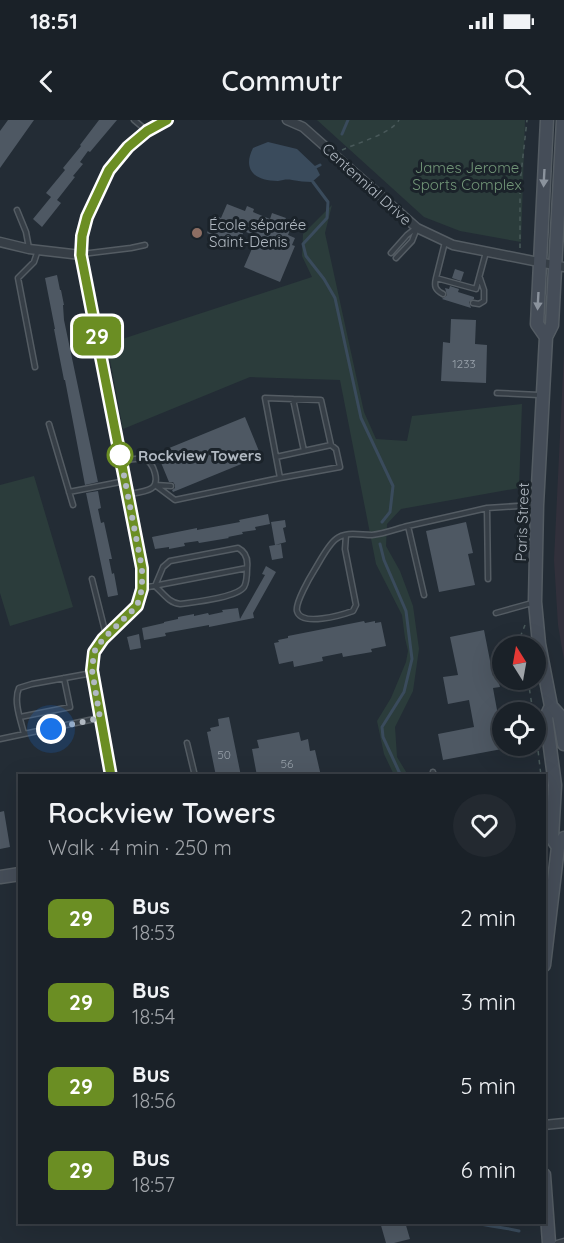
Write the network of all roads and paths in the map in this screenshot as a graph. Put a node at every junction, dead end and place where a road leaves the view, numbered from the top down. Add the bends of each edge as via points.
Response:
1 (134, 120) edge
2 (167, 120) edge
3 (287, 120) edge
4 (399, 120) edge
5 (527, 120) edge
6 (547, 120) edge
7 (563, 120) edge
8 (304, 123) edge
9 (147, 131) junction
10 (333, 153) junction
11 (17, 210) dead end
12 (417, 228) junction
13 (445, 241) junction
14 (0, 242) edge
15 (146, 244) dead end
16 (34, 249) junction
17 (486, 252) junction
18 (391, 253) dead end
19 (81, 255) junction
20 (396, 258) dead end
21 (520, 258) junction
22 (540, 262) junction
23 (560, 266) edge
24 (479, 277) junction
25 (436, 278) junction
26 (443, 294) dead end
27 (473, 303) dead end
28 (546, 337) junction
29 (35, 367) dead end
30 (497, 393) dead end
31 (543, 395) junction
32 (293, 399) junction
33 (49, 424) dead end
34 (331, 445) junction
35 (304, 451) junction
36 (276, 457) junction
37 (122, 461) junction
38 (280, 478) junction
39 (126, 481) junction
40 (155, 485) junction
41 (171, 486) dead end
42 (69, 492) junction
43 (128, 495) junction
44 (73, 505) dead end
45 (537, 505) junction
46 (487, 508) junction
47 (408, 526) junction
48 (345, 535) junction
49 (247, 568) junction
50 (92, 579) dead end
51 (488, 579) dead end
52 (155, 586) junction
53 (142, 589) junction
54 (424, 595) dead end
55 (535, 602) junction
56 (496, 613) dead end
57 (106, 636) junction
58 (92, 673) junction
59 (64, 678) junction
60 (551, 706) junction
61 (20, 717) junction
62 (100, 718) junction
63 (24, 734) junction
64 (0, 739) edge
65 (187, 743) dead end
66 (564, 744) edge
67 (539, 756) edge
68 (111, 774) edge
69 (195, 774) edge
70 (541, 774) edge
71 (554, 776) edge
72 (561, 843) edge
73 (18, 874) edge
74 (0, 878) edge
75 (548, 902) edge
76 (546, 934) edge
77 (564, 1123) edge
78 (546, 1125) edge
79 (546, 1202) edge
80 (564, 1241) edge
81 (549, 1243) edge
82 (557, 1243) edge

1 - 9 lane
2 - 9 street
3 - 8 street, Centennial Drive
4 - 10 path via 387,131
5 - 21 path via 520,183
6 -> 22 main road, Paris Street
7 - 23 main road, Paris Street
8 - 10 street, Centennial Drive
9 - 19 street via 109,170 87,217
10 - 12 street, Centennial Drive
11 - 16 lane
12 - 13 street, Centennial Drive
12 - 18 lane
12 - 20 lane via 412,241
13 - 17 street, Centennial Drive
13 - 25 lane
14 - 16 street
15 - 19 lane
16 - 19 street
16 - 29 lane via 34,262 18,278
17 - 21 street, Centennial Drive
17 - 24 lane
19 - 37 street
21 - 22 street, Centennial Drive
22 - 23 street, Centennial Drive
22 -> 28 main road, Paris Street via 537,324
23 - 28 main road, Paris Street via 552,325
24 - 25 lane via 476,289
24 - 27 lane via 484,301
25 - 26 lane via 434,285
28 - 31 main road, Paris Street
30 - 31 lane
31 - 45 main road, Paris Street
32 - 34 lane via 321,400
32 - 35 lane
32 - 36 lane via 265,398
33 - 42 lane
34 - 35 lane
34 - 38 lane via 336,449 340,467
35 - 36 lane
36 - 38 lane
37 - 39 street
37 - 40 lane via 148,460
38 - 40 lane via 175,500
39 - 42 lane
39 - 43 street
40 - 41 lane
40 - 43 lane
42 - 44 lane
43 - 53 street via 142,568
45 - 46 lane
45 - 55 main road, Paris Street
46 - 47 lane
46 - 51 lane
47 - 48 lane via 373,535
47 - 54 lane
48 - 48 lane via 335,539 309,579 297,606 300,617 320,619 353,611 356,605
49 - 52 lane
49 - 52 lane via 246,583 231,595 175,604
49 - 52 lane via 247,560 238,548 170,561
50 - 57 lane
52 - 53 lane
53 - 57 street via 137,606
55 - 56 lane
55 - 60 main road, Paris Street
57 - 58 street via 94,652
58 - 59 lane
58 - 62 street
59 - 61 lane via 19,688 16,692
59 - 61 lane via 70,707
60 - 66 main road, Paris Street via 559,715
60 - 71 main road, Paris Street via 546,717
61 - 63 lane
62 - 63 lane
62 - 68 street
63 - 64 lane
65 - 69 lane
67 - 70 path
71 - 72 main road, Paris Street via 552,838
72 - 75 main road, Paris Street
73 - 74 main road
75 - 76 main road, Paris Street
77 - 78 street
79 - 81 main road
80 - 82 lane

